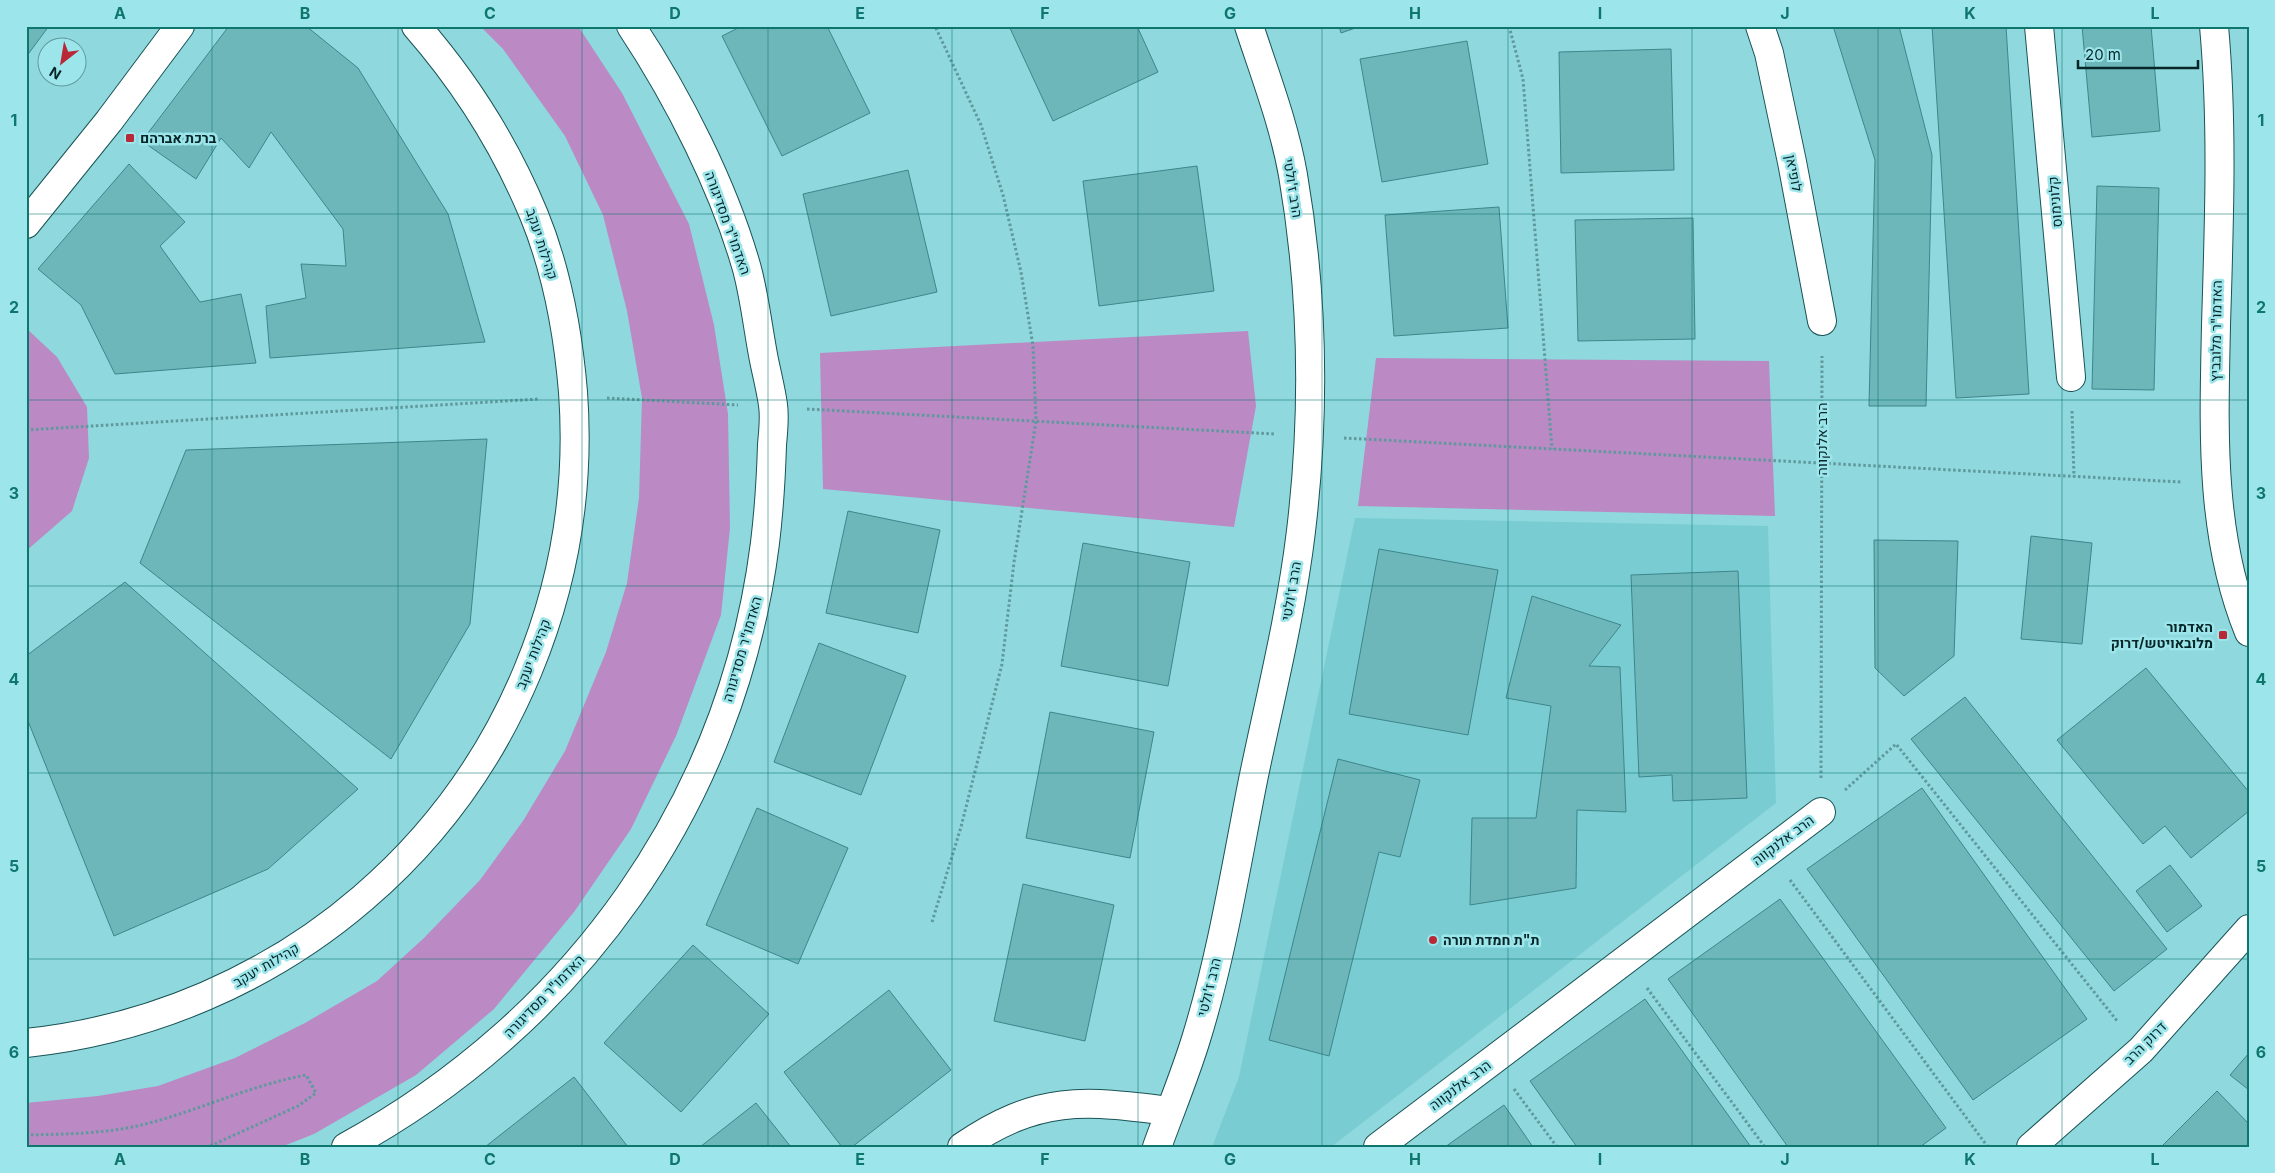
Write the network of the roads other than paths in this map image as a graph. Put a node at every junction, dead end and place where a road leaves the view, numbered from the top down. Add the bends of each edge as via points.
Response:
1 (180, 26) edge
2 (416, 26) edge
3 (631, 26) edge
4 (1249, 26) edge
5 (1760, 26) edge
6 (2038, 26) edge
7 (2214, 26) edge
8 (26, 224) edge
9 (1822, 321) road end
10 (2071, 377) road end
11 (2249, 632) edge
12 (1821, 812) road end
13 (2249, 929) edge
14 (26, 1043) edge
15 (1170, 1111) junction
16 (346, 1147) edge
17 (962, 1147) edge
18 (1157, 1147) edge
19 (1378, 1147) edge
20 (2031, 1147) edge

1 - 8 street
2 - 14 street, קהילות יעקב via 479,108 510,162 535,217 564,322 576,434 574,478 565,549 534,658 503,725 448,810 384,880 338,919 288,954 227,987 178,1008 104,1030
3 - 16 street, האדמו"ר מסדיגורה via 688,126 721,198 747,270 774,407 771,495 759,584 742,657 717,731 678,816 647,870 603,932 561,982 518,1025 459,1075 392,1121
4 - 15 street, הרב ז'ולטי via 1277,111 1293,174 1308,321 1311,375 1309,436 1301,532 1287,615 1214,974
5 - 9 street, לופיאן via 1769,53
6 - 10 street, קלונימוס
7 - 11 street, האדמו"ר מלובביץ via 2219,77 2214,423 2217,484 2224,549 2237,604
12 - 19 street, הרב אלנקווה
13 - 20 street, דרוק הרב via 2141,1050
15 - 17 street via 1118,1104 1069,1103 1032,1110
15 - 18 street, הרב ז'ולטי

